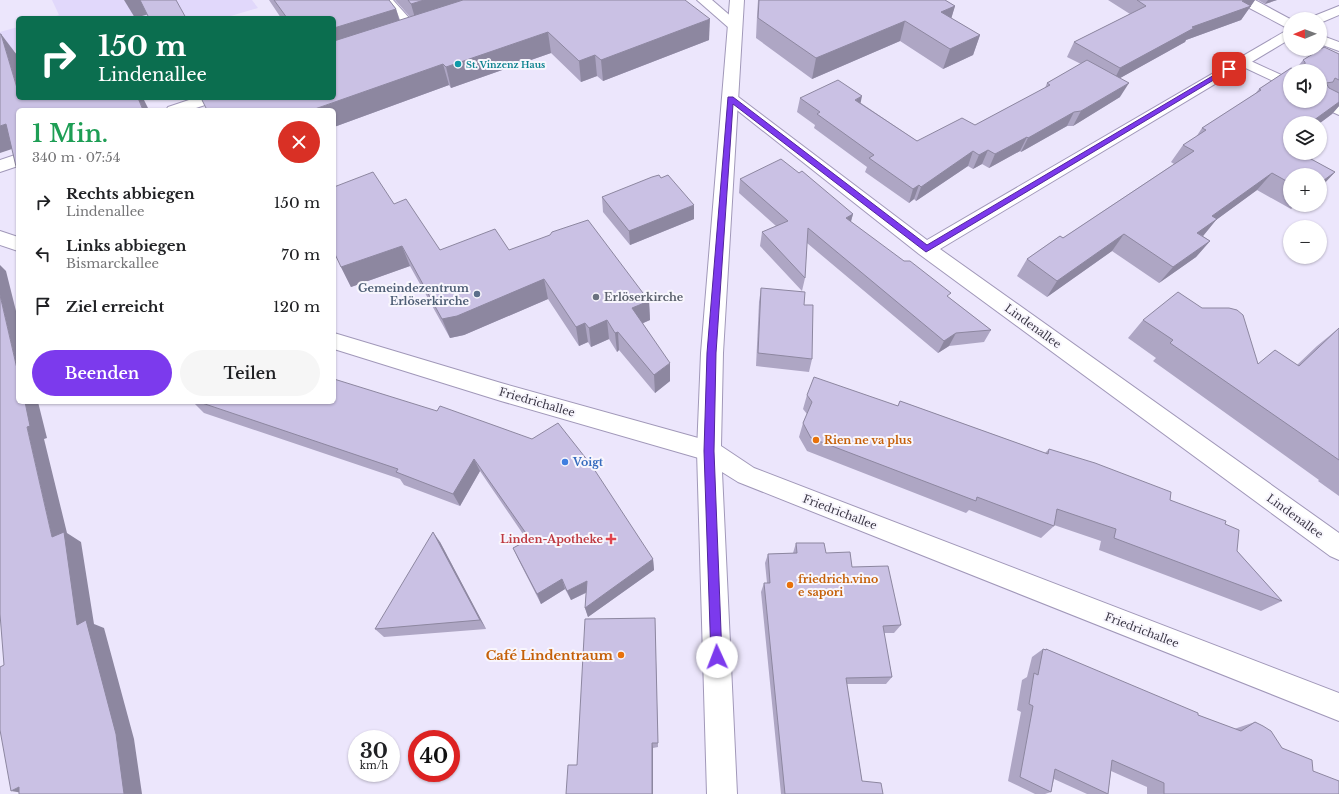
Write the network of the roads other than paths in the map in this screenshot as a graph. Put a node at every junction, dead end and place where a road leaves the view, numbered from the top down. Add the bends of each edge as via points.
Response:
1 (386, 0) edge
2 (704, 0) edge
3 (737, 0) edge
4 (1245, 0) edge
5 (1339, 10) edge
6 (1327, 15) edge
7 (1283, 21) edge
8 (734, 25) junction
9 (428, 27) edge
10 (414, 32) junction
11 (399, 37) edge
12 (1283, 37) edge
13 (1327, 42) edge
14 (1339, 48) edge
15 (1242, 61) junction
16 (1283, 82) edge
17 (730, 99) junction
18 (204, 100) edge
19 (1327, 105) edge
20 (180, 108) edge
21 (1339, 111) edge
22 (16, 161) edge
23 (0, 166) edge
24 (0, 238) edge
25 (16, 243) edge
26 (926, 249) junction
27 (336, 341) edge
28 (709, 451) junction
29 (1339, 548) edge
30 (1339, 707) edge
31 (722, 794) edge

1 - 10 lane
2 - 8 street
3 - 8 street
4 - 7 street
5 - 6 street
8 - 17 street
9 - 10 street
10 - 11 street
12 - 15 street
13 - 14 street
15 - 16 lane
15 - 26 street
17 - 26 street, Lindenallee
17 - 28 street via 712,353
18 - 20 street
19 - 21 lane
22 - 23 street
24 - 25 street
26 - 29 street, Lindenallee
27 - 28 street, Friedrichallee via 501,392
28 - 30 street, Friedrichallee via 746,475
28 - 31 street

